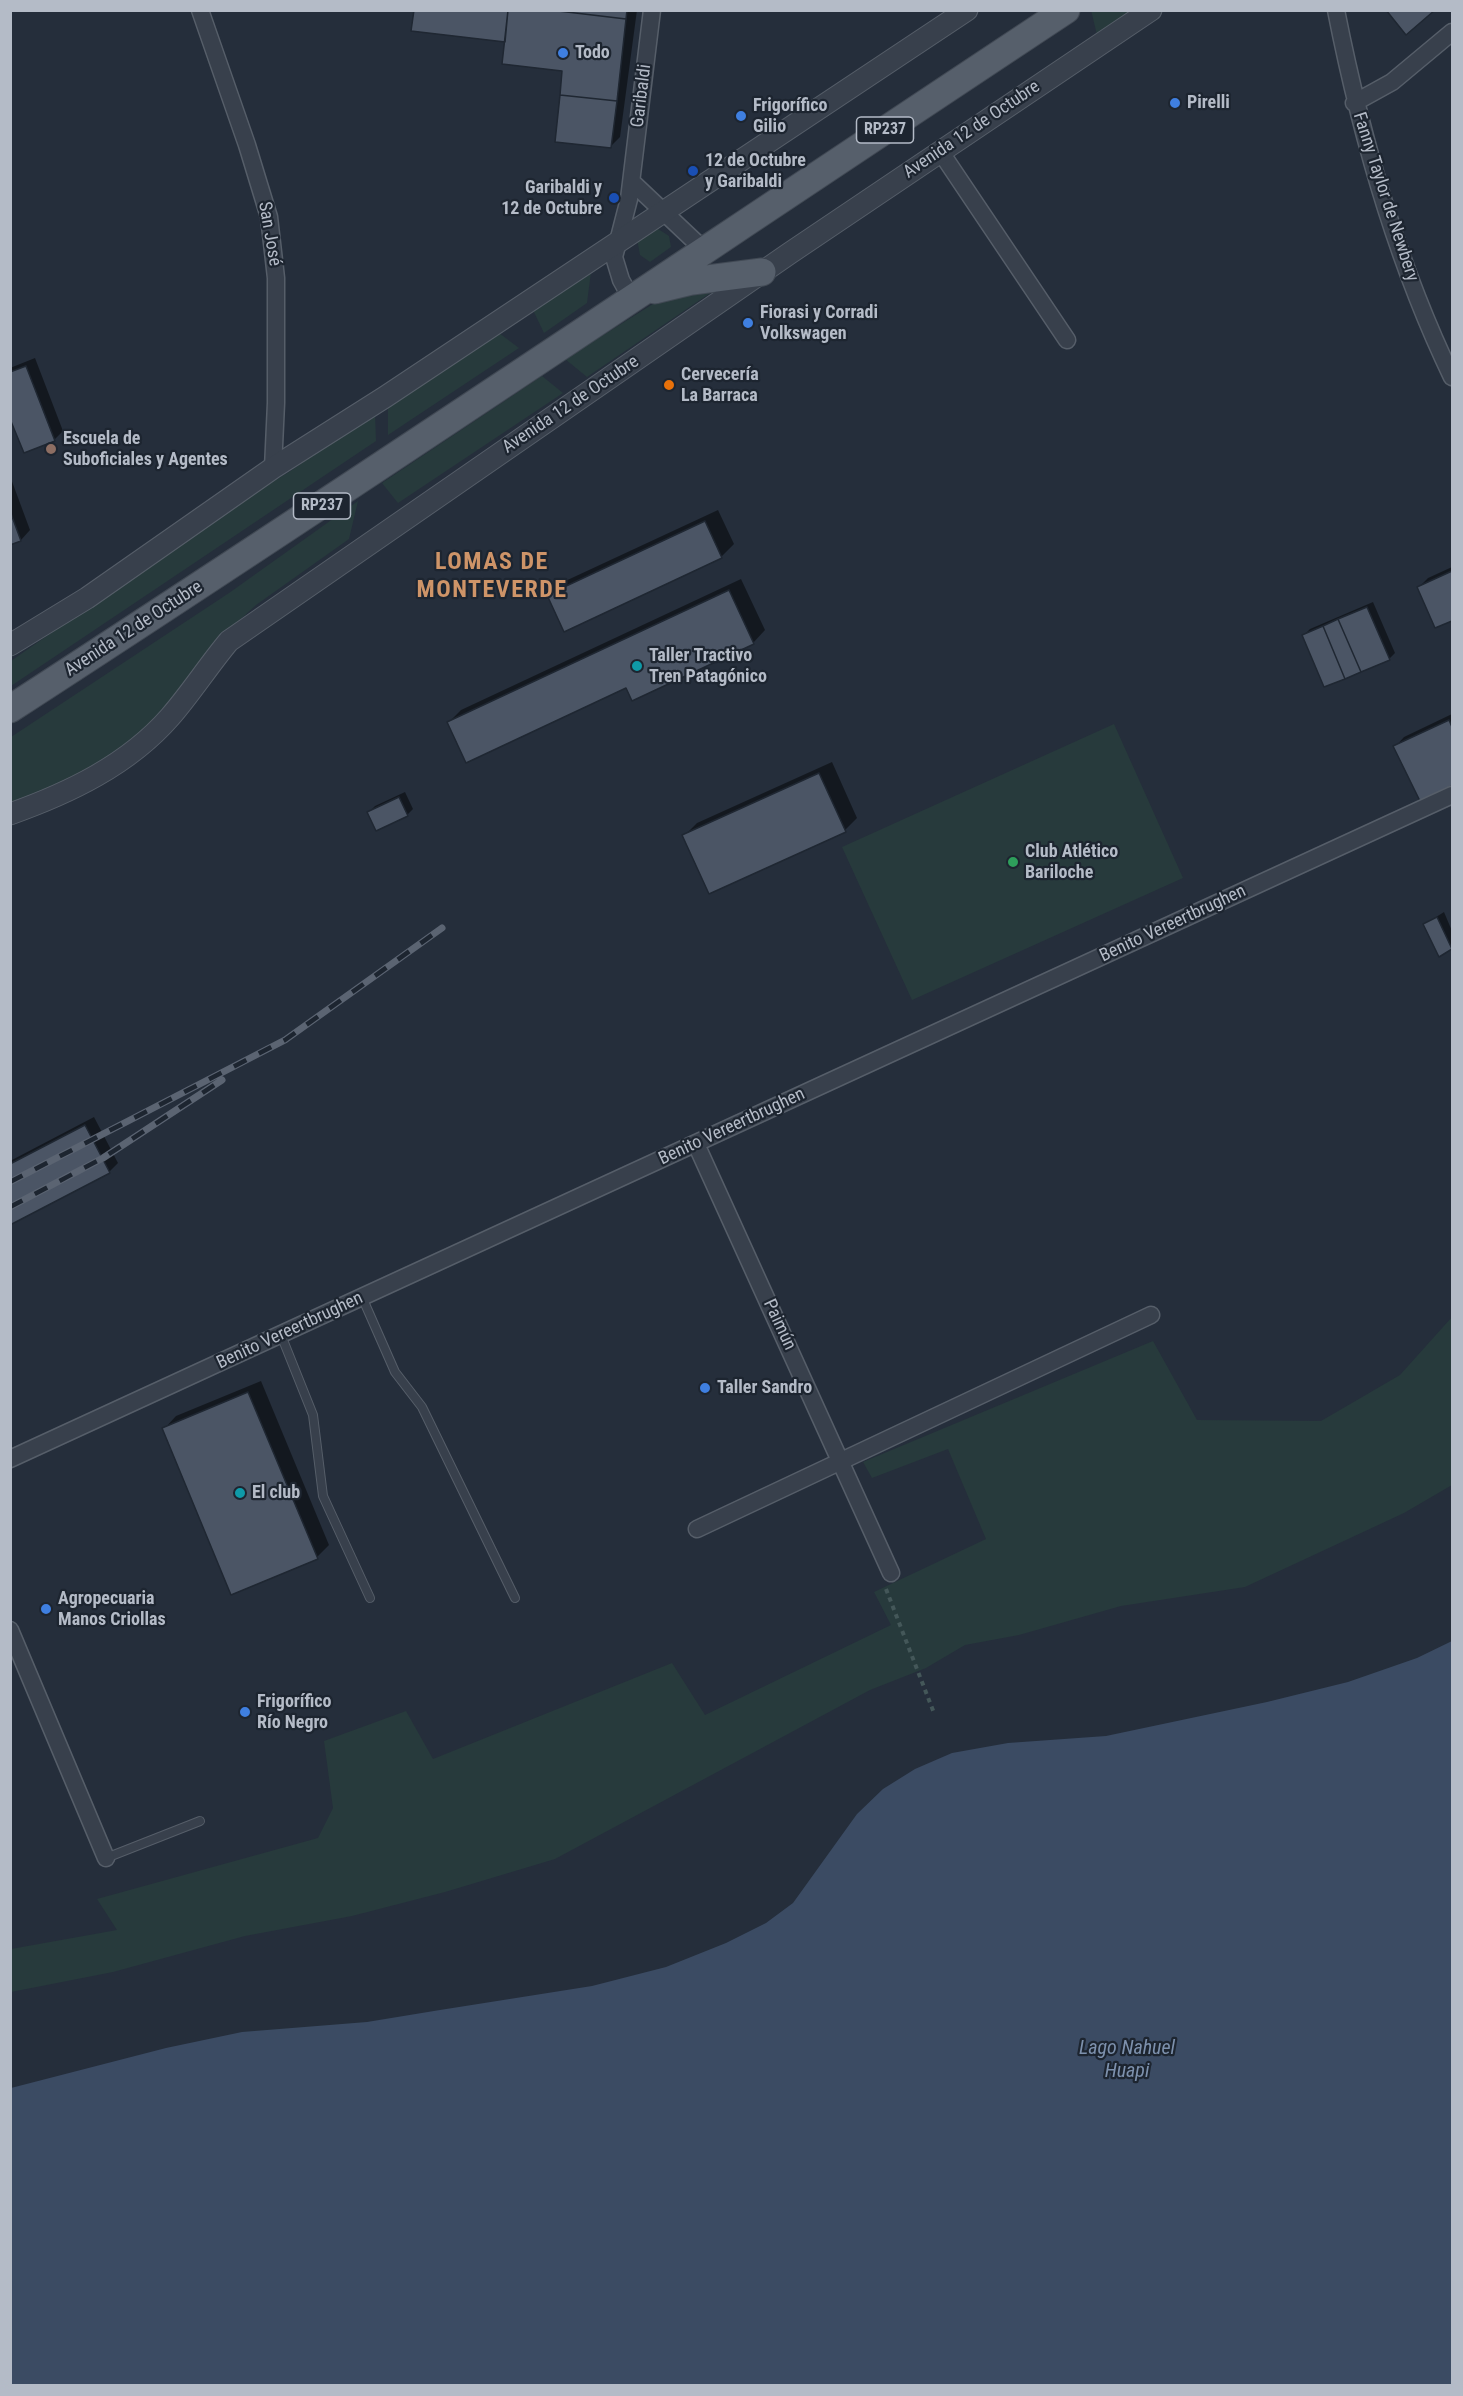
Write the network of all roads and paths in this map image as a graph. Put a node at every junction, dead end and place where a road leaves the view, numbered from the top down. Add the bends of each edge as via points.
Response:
1 (200, 10) edge
2 (652, 10) edge
3 (967, 10) edge
4 (1066, 10) edge
5 (1151, 10) edge
6 (1336, 10) edge
7 (1452, 32) edge
8 (1354, 103) junction
9 (940, 151) junction
10 (632, 182) junction
11 (662, 214) junction
12 (616, 243) junction
13 (704, 250) junction
14 (762, 272) junction
15 (635, 296) junction
16 (1067, 340) dead end
17 (1452, 378) edge
18 (273, 468) junction
19 (10, 645) edge
20 (10, 709) edge
21 (1452, 795) edge
22 (10, 814) edge
23 (696, 1144) junction
24 (362, 1298) junction
25 (1151, 1315) dead end
26 (280, 1335) junction
27 (10, 1459) edge
28 (842, 1460) junction
29 (697, 1529) dead end
30 (884, 1556) junction
31 (891, 1573) dead end
32 (370, 1598) dead end
33 (514, 1598) dead end
34 (10, 1630) edge
35 (934, 1713) dead end
36 (200, 1821) dead end
37 (106, 1858) joint

1 - 18 street, San José via 269,217 276,278
2 - 10 street, Garibaldi
3 - 11 street
4 - 13 main road, Avenida 12 de Octubre / RP237
5 - 9 street, Avenida 12 de Octubre
6 - 8 street, Fanny Taylor de Newbery
7 - 8 street via 1392,82
8 - 17 street, Fanny Taylor de Newbery via 1392,229
9 - 14 street, Avenida 12 de Octubre
9 - 16 street
10 - 11 street
10 - 12 street, Garibaldi
11 - 12 street
11 - 13 street
12 - 15 street, Garibaldi via 614,257
12 - 18 street
13 - 15 main road, Avenida 12 de Octubre / RP237
14 - 15 main road via 692,281
14 - 22 street, Avenida 12 de Octubre via 229,641 170,717 138,748 74,788
15 - 20 main road, Avenida 12 de Octubre / RP237 via 547,358
18 - 19 street via 87,598
21 - 23 street, Benito Vereertbrughen
23 - 24 street, Benito Vereertbrughen
23 - 28 street, Paimún
24 - 26 street, Benito Vereertbrughen
24 - 33 lane via 395,1372 422,1407
25 - 28 street
26 - 27 street, Benito Vereertbrughen
26 - 32 lane via 313,1415 323,1496
28 - 29 street
28 - 30 street, Paimún
30 - 31 street, Paimún
30 - 35 path via 875,1560
34 - 37 street
36 - 37 lane

